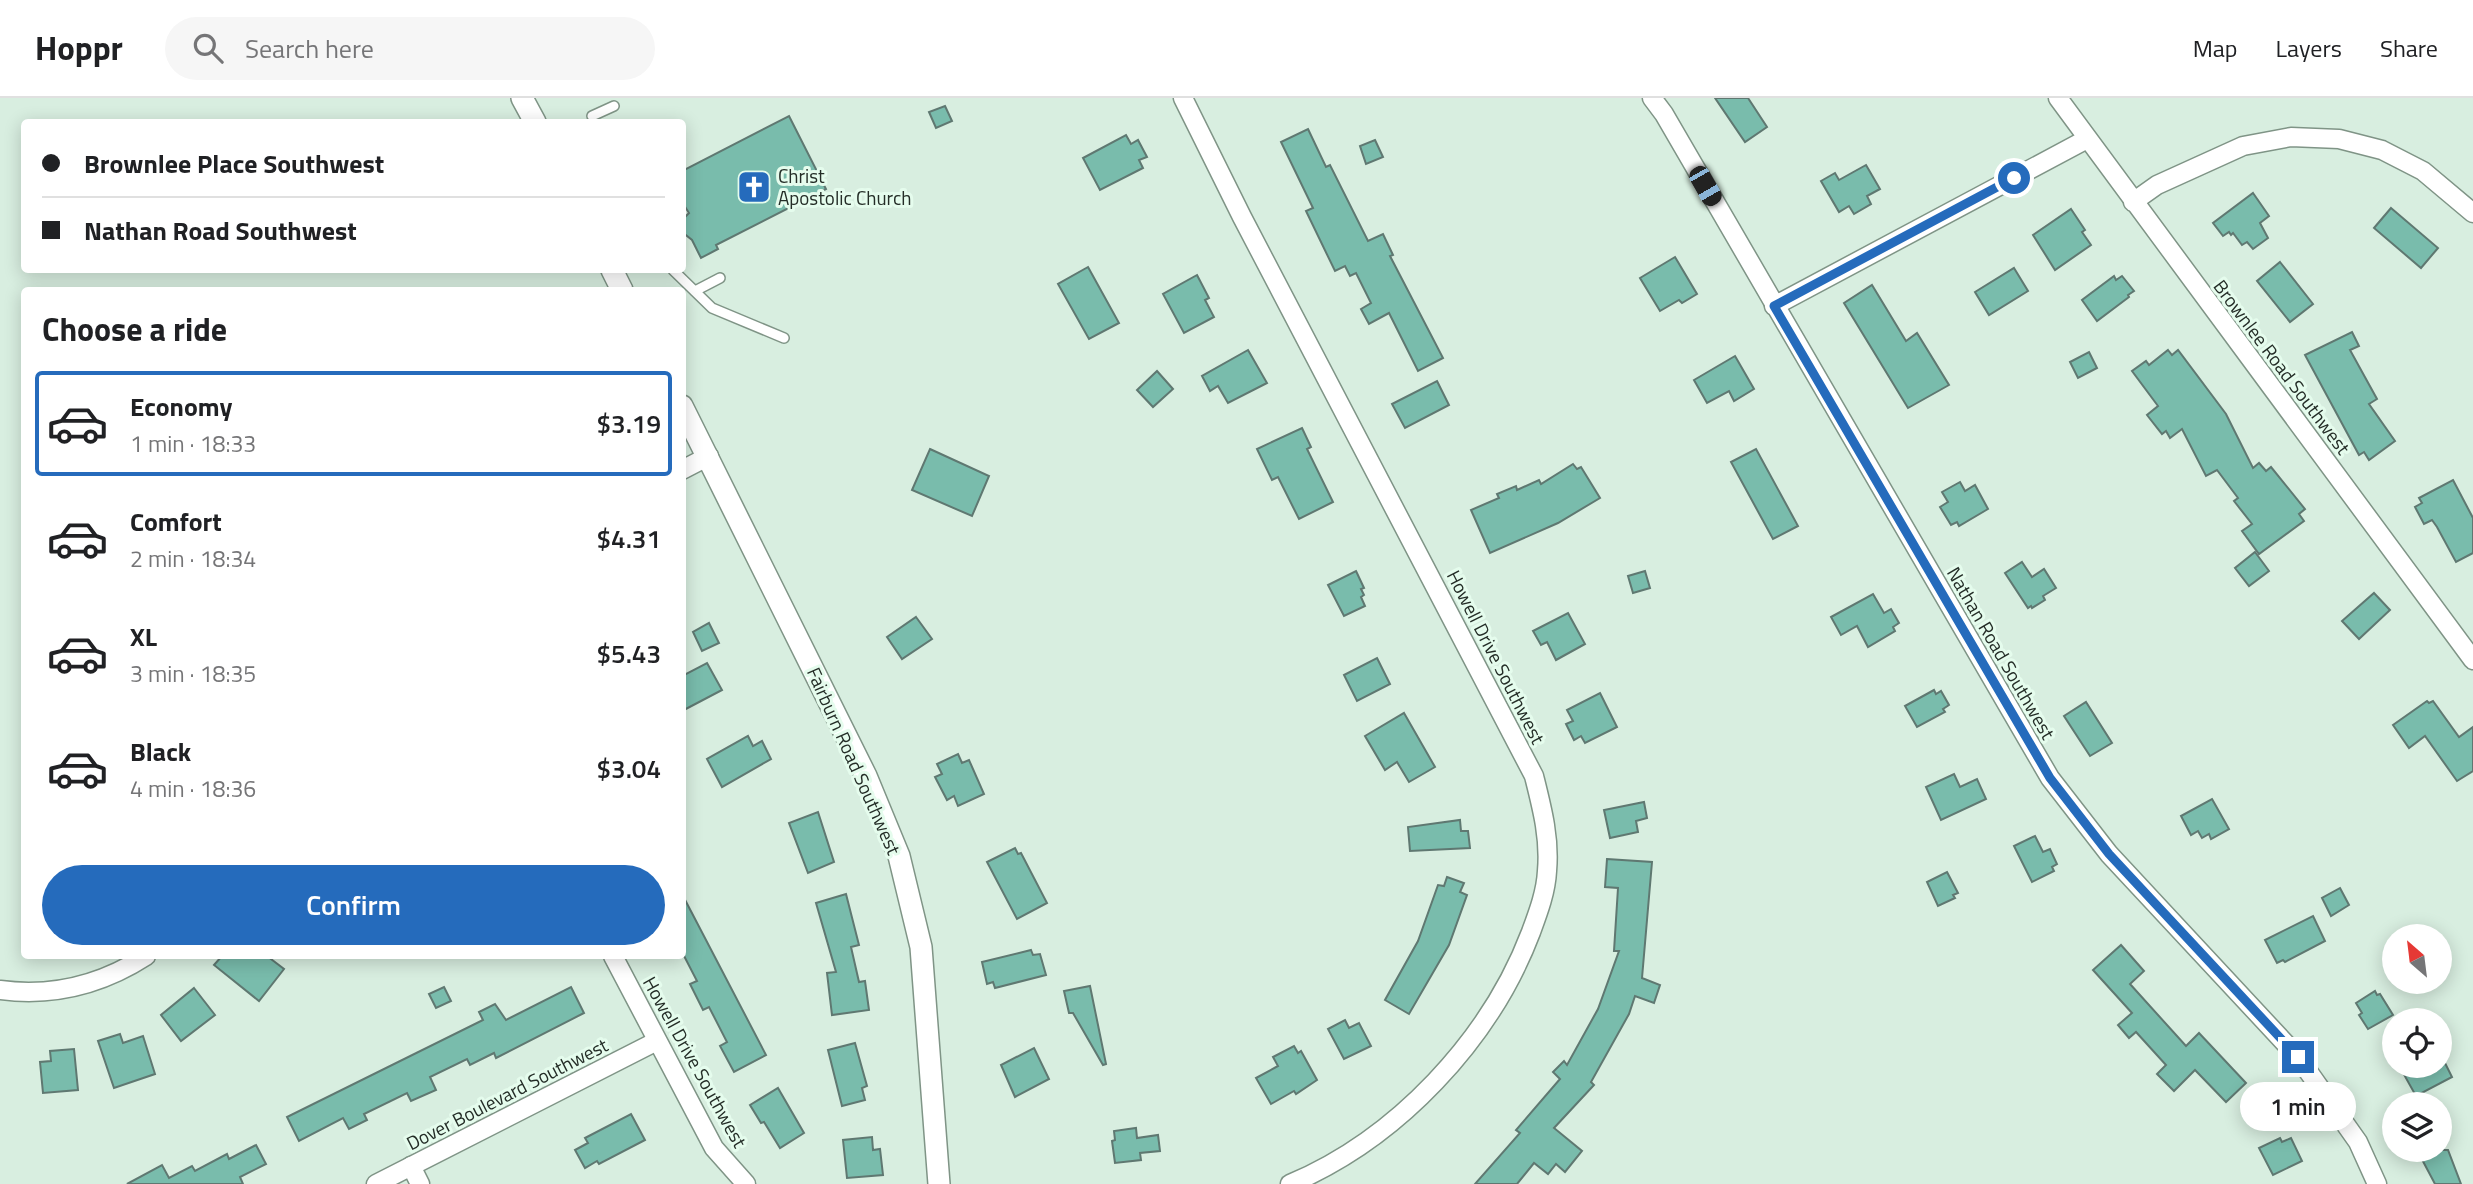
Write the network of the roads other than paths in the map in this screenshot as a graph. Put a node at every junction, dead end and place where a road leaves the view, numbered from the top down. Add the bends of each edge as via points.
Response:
1 (522, 98) edge
2 (1183, 98) edge
3 (1652, 98) edge
4 (2058, 98) edge
5 (614, 106) dead end
6 (592, 116) dead end
7 (533, 119) edge
8 (2087, 139) junction
9 (2133, 202) junction
10 (2473, 213) edge
11 (676, 273) edge
12 (720, 278) dead end
13 (695, 292) junction
14 (1774, 306) junction
15 (783, 338) dead end
16 (686, 413) edge
17 (709, 456) junction
18 (686, 468) edge
19 (2473, 660) edge
20 (141, 959) edge
21 (615, 959) edge
22 (0, 990) edge
23 (657, 1041) junction
24 (411, 1166) junction
25 (1322, 1178) edge
26 (376, 1184) edge
27 (420, 1184) edge
28 (746, 1184) edge
29 (939, 1184) edge
30 (1290, 1184) edge
31 (2377, 1184) edge

1 - 7 street
2 - 25 street, Howell Drive Southwest via 1534,776 1546,822 1547,872 1540,908 1501,997 1473,1038 1415,1101
3 - 14 street, Nathan Road Southwest
4 - 8 street, Brownlee Road Southwest
5 - 6 lane
8 - 9 street, Brownlee Road Southwest
8 - 14 street
9 - 10 street via 2157,185 2243,146 2291,137 2339,139 2382,150 2423,170
9 - 19 street, Brownlee Road Southwest
11 - 13 lane
12 - 13 lane
13 - 15 lane via 712,308
14 - 31 street, Nathan Road Southwest via 2050,778 2109,854 2298,1057 2358,1142
16 - 17 street, Fairburn Road Southwest
17 - 18 street
17 - 29 street, Fairburn Road Southwest via 866,776 899,856 921,947
20 - 22 street via 84,986 42,993
21 - 23 street, Howell Drive Southwest
23 - 24 street, Dover Boulevard Southwest
23 - 28 street, Howell Drive Southwest via 714,1148
24 - 26 street, Dover Boulevard Southwest
24 - 27 street
25 - 30 street, Howell Drive Southwest

